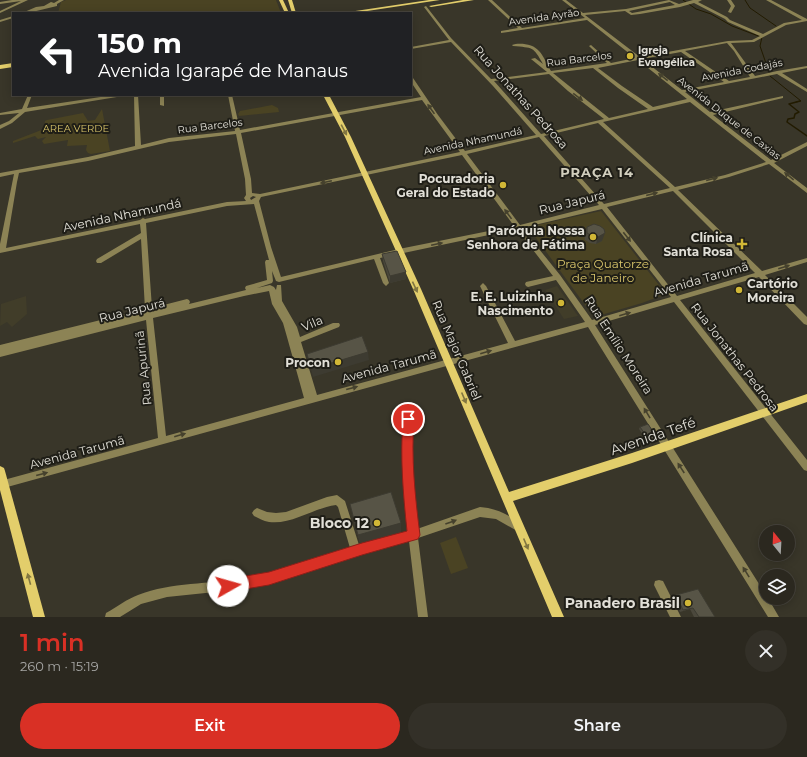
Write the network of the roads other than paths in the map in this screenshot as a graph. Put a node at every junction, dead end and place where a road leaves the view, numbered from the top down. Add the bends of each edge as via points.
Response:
1 (20, 0) edge
2 (26, 0) edge
3 (62, 0) edge
4 (281, 0) edge
5 (290, 0) edge
6 (438, 0) edge
7 (472, 0) edge
8 (490, 0) edge
9 (564, 0) edge
10 (700, 0) edge
11 (730, 0) edge
12 (768, 0) edge
13 (662, 1) edge
14 (0, 2) edge
15 (694, 2) junction
16 (680, 6) junction
17 (426, 7) junction
18 (626, 10) junction
19 (369, 11) edge
20 (0, 12) edge
21 (27, 12) edge
22 (287, 12) edge
23 (294, 12) edge
24 (363, 12) edge
25 (388, 12) edge
26 (730, 12) dead end
27 (582, 14) junction
28 (632, 14) junction
29 (626, 15) dead end
30 (12, 17) edge
31 (588, 19) junction
32 (806, 20) edge
33 (0, 21) edge
34 (521, 29) junction
35 (502, 32) dead end
36 (761, 35) junction
37 (451, 40) junction
38 (728, 42) junction
39 (514, 45) dead end
40 (591, 46) dead end
41 (412, 47) edge
42 (682, 51) junction
43 (12, 59) edge
44 (533, 59) dead end
45 (639, 59) junction
46 (0, 61) edge
47 (610, 64) junction
48 (12, 65) edge
49 (0, 67) edge
50 (594, 67) junction
51 (807, 67) edge
52 (549, 72) junction
53 (777, 72) junction
54 (753, 77) junction
55 (491, 80) junction
56 (412, 81) edge
57 (728, 82) junction
58 (680, 92) junction
59 (807, 92) edge
60 (98, 96) edge
61 (116, 96) edge
62 (136, 96) edge
63 (162, 96) edge
64 (230, 96) edge
65 (326, 96) edge
66 (30, 97) edge
67 (782, 97) dead end
68 (423, 98) junction
69 (691, 100) junction
70 (162, 105) dead end
71 (46, 106) junction
72 (27, 108) junction
73 (652, 108) junction
74 (0, 113) edge
75 (710, 114) junction
76 (335, 115) junction
77 (23, 117) junction
78 (609, 120) junction
79 (600, 122) junction
80 (0, 129) edge
81 (238, 132) junction
82 (540, 136) junction
83 (807, 144) edge
84 (138, 148) junction
85 (465, 153) junction
86 (771, 162) junction
87 (17, 172) junction
88 (364, 174) junction
89 (0, 175) edge
90 (674, 189) junction
91 (807, 191) edge
92 (253, 198) junction
93 (602, 206) junction
94 (143, 220) junction
95 (518, 227) junction
96 (144, 234) junction
97 (1, 250) edge
98 (399, 252) junction
99 (376, 257) junction
100 (807, 260) edge
101 (100, 261) dead end
102 (761, 274) junction
103 (558, 277) junction
104 (386, 283) dead end
105 (275, 284) junction
106 (528, 284) dead end
107 (483, 286) dead end
108 (675, 300) junction
109 (149, 314) junction
110 (288, 322) junction
111 (807, 322) edge
112 (590, 324) junction
113 (336, 325) dead end
114 (298, 341) junction
115 (513, 345) junction
116 (0, 348) edge
117 (0, 354) edge
118 (448, 363) junction
119 (807, 398) edge
120 (311, 399) junction
121 (764, 413) junction
122 (408, 419) dead end
123 (162, 440) junction
124 (667, 446) junction
125 (807, 468) edge
126 (0, 471) edge
127 (2, 485) edge
128 (506, 498) junction
129 (257, 513) dead end
130 (520, 528) junction
131 (414, 535) junction
132 (356, 552) junction
133 (659, 585) dead end
134 (39, 617) edge
135 (110, 617) edge
136 (423, 617) edge
137 (558, 617) edge
138 (676, 617) edge
139 (774, 617) edge

1 - 14 street
2 - 20 street
3 - 21 street
4 - 22 main road
5 - 23 main road
6 - 19 main road
7 - 17 main road
8 - 34 street
9 - 27 street, Avenida Duque de Caxias
10 - 15 street
11 - 26 street via 733,6
12 - 32 street
13 - 16 street via 670,1
13 - 18 street
15 - 16 street
15 - 36 street
16 - 28 street
17 - 25 main road
17 - 37 street, Rua Jonathas Pedrosa
18 - 27 street
18 - 28 street
19 - 24 main road
27 - 31 street, Avenida Duque de Caxias
28 - 29 street
30 - 33 street
31 - 34 street, Avenida Ayrão
31 - 45 street, Avenida Duque de Caxias
32 - 36 street, Rua Barcelos via 785,24
34 - 35 street, Avenida Ayrão
36 - 38 street, Rua Barcelos via 753,40
37 - 41 street
37 - 55 street, Rua Jonathas Pedrosa
38 - 42 street, Rua Barcelos
38 - 54 street via 738,52 744,66
39 - 52 street via 525,45 537,50
40 - 47 street
42 - 45 street, Rua Barcelos
42 - 57 street
43 - 46 main road
44 - 52 street
45 - 47 street, Rua Barcelos
58 -> 45 street, Avenida Duque de Caxias
47 - 50 street, Rua Barcelos
48 - 49 main road
50 - 52 street, Rua Barcelos
50 - 73 street
51 - 53 street, Avenida Codajás
52 - 55 street, Rua Barcelos
52 -> 78 street
53 - 54 street, Avenida Codajás
53 - 59 street
54 - 57 street, Avenida Codajás
55 - 82 street, Rua Jonathas Pedrosa
56 - 68 street, Rua Emílio Moreira
57 - 58 street, Avenida Codajás
58 - 69 street, Avenida Duque de Caxias
60 - 72 street
61 - 71 street
62 - 84 street
63 - 70 street
64 - 81 street
65 - 76 main road, Rua Major Gabriel
66 - 72 street
67 - 75 street
68 - 76 street, Rua Barcelos
85 -> 68 street, Rua Emílio Moreira
69 - 73 street, Avenida Nhamundá
69 - 75 street, Avenida Duque de Caxias
71 - 72 street
71 - 77 street
72 - 74 street
72 - 77 street
72 - 80 street via 14,121
73 - 78 street, Avenida Nhamundá
75 - 86 street, Avenida Duque de Caxias
76 - 81 street, Rua Barcelos
76 -> 88 main road, Rua Major Gabriel
77 - 80 street via 16,123
78 - 79 street, Avenida Nhamundá
79 - 82 street, Avenida Nhamundá
79 - 90 street
81 - 84 street, Rua Barcelos via 180,138
81 - 92 street
82 - 85 street, Avenida Nhamundá
82 - 93 street, Rua Jonathas Pedrosa
83 - 86 street, Rua Japurá
84 - 87 street, Rua Barcelos
85 - 88 street, Avenida Nhamundá
95 -> 85 street, Rua Emílio Moreira
90 -> 86 street, Rua Japurá
91 -> 86 street, Avenida Duque de Caxias
87 - 89 street, Rua Barcelos
87 - 97 street
88 -> 92 street, Avenida Nhamundá
88 - 98 main road, Rua Major Gabriel
93 -> 90 street, Rua Japurá
90 - 102 street
92 - 94 street, Avenida Nhamundá
92 - 105 street
93 - 95 street, Rua Japurá
93 -> 108 street, Rua Jonathas Pedrosa
94 - 96 street, Rua Apurinã
94 - 97 street, Avenida Nhamundá
98 -> 95 street, Rua Japurá
95 - 103 street, Rua Emílio Moreira
96 - 101 street
96 - 109 street, Rua Apurinã
98 - 99 street, Rua Japurá
98 -> 118 main road, Rua Major Gabriel
99 - 104 street
99 - 105 street, Rua Japurá
102 -> 100 street, Avenida Tarumã
102 - 108 street, Avenida Tarumã
102 - 111 street
103 - 106 street
103 - 112 street, Rua Emílio Moreira
105 - 109 street, Rua Japurá
105 - 110 street via 275,304
107 - 115 street
112 -> 108 street, Avenida Tarumã
108 - 121 street, Rua Jonathas Pedrosa
109 - 116 street, Rua Japurá
109 - 117 street, Rua Japurá
109 - 123 street, Rua Apurinã
110 - 114 street
110 - 120 street
112 - 115 street, Avenida Tarumã
124 -> 112 street, Rua Emílio Moreira
113 - 114 street, Vila
114 - 120 street
118 -> 115 street, Avenida Tarumã
120 -> 118 street, Avenida Tarumã
118 -> 128 main road, Rua Major Gabriel
119 - 121 main road, Avenida Tefé
123 -> 120 street, Avenida Tarumã
121 - 124 main road, Avenida Tefé
121 - 125 street, Rua Jonathas Pedrosa
122 - 131 street via 406,450
127 -> 123 street, Avenida Tarumã
124 - 128 main road, Avenida Tefé
139 -> 124 street, Rua Emílio Moreira
126 - 127 main road
134 -> 127 main road
128 - 130 main road, Rua Major Gabriel
129 - 132 street via 263,517 276,518 337,500 342,504
131 -> 130 street via 488,511
130 -> 137 main road, Rua Major Gabriel
131 - 132 street
131 - 136 street
132 - 135 street via 269,579 166,592 139,600
133 - 138 street

